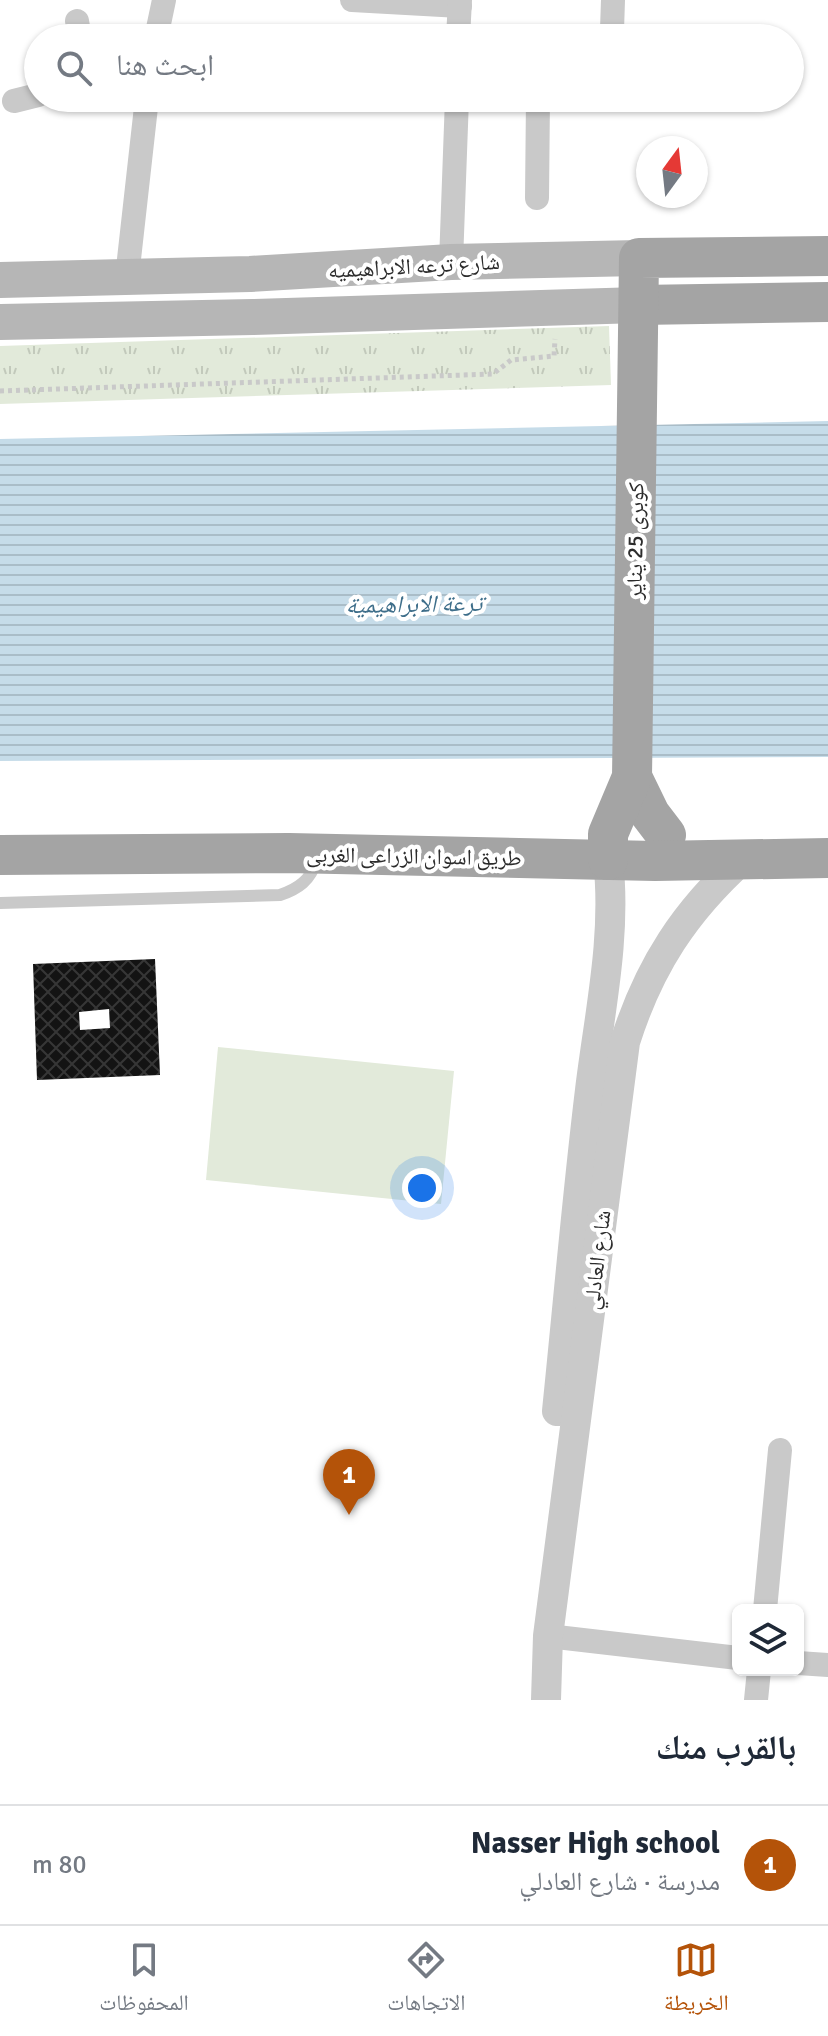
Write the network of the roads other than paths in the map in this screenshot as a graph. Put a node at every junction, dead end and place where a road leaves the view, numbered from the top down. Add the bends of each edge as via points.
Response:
1 (164, 0) edge
2 (352, 0) edge
3 (363, 0) edge
4 (613, 0) edge
5 (460, 3) edge
6 (159, 24) edge
7 (459, 24) edge
8 (612, 24) edge
9 (24, 98) edge
10 (14, 101) dead end
11 (145, 112) edge
12 (456, 112) edge
13 (538, 112) edge
14 (537, 198) dead end
15 (828, 256) edge
16 (639, 258) junction
17 (451, 262) junction
18 (250, 274) junction
19 (127, 277) junction
20 (0, 280) edge
21 (828, 302) edge
22 (639, 305) junction
23 (253, 317) junction
24 (0, 322) edge
25 (632, 777) junction
26 (666, 835) junction
27 (828, 836) edge
28 (0, 838) edge
29 (608, 847) junction
30 (338, 849) junction
31 (0, 855) edge
32 (744, 858) junction
33 (828, 858) edge
34 (0, 903) edge
35 (780, 1450) dead end
36 (766, 1604) edge
37 (548, 1636) junction
38 (732, 1657) edge
39 (804, 1663) edge
40 (828, 1665) edge
41 (758, 1676) edge
42 (529, 1700) edge
43 (546, 1700) edge
44 (756, 1700) edge

1 - 6 street
2 - 3 street
3 - 5 street
4 - 8 street
5 - 7 street
9 - 10 street
11 - 19 street
12 - 17 street
13 - 14 street
15 - 16 main road, شارع ترعه الابراهيميه
16 - 17 main road, شارع ترعه الابراهيميه
16 - 22 main road, كوبرى 25 يناير
17 - 18 main road, شارع ترعه الابراهيميه
18 - 19 main road, شارع ترعه الابراهيميه
18 - 23 main road
19 - 20 main road, شارع ترعه الابراهيميه
21 - 22 main road, شارع ترعه الابراهيميه
22 - 23 main road, شارع ترعه الابراهيميه
22 - 25 main road, كوبرى 25 يناير
23 - 24 main road, شارع ترعه الابراهيميه
25 - 26 main road, كوبرى 25 يناير
25 - 29 main road, كوبرى 25 يناير
26 - 27 main road, طريق اسوان الزراعى الغربى
26 - 29 main road, طريق اسوان الزراعى الغربى
28 - 30 main road, طريق اسوان الزراعى الغربى
29 - 30 main road, طريق اسوان الزراعى الغربى
29 - 32 main road, طريق اسوان الزراعى الغربى
29 - 42 street, شارع العادلي via 610,926
30 - 31 main road, طريق اسوان الزراعى الغربى
30 - 34 lane via 294,891 280,895
32 - 33 main road, طريق اسوان الزراعى الغربى
32 - 37 street, شارع العادلي via 709,889 675,934 645,987 625,1042
35 - 36 street
37 - 38 street
37 - 43 street, شارع العادلي
39 - 40 street
41 - 44 street

